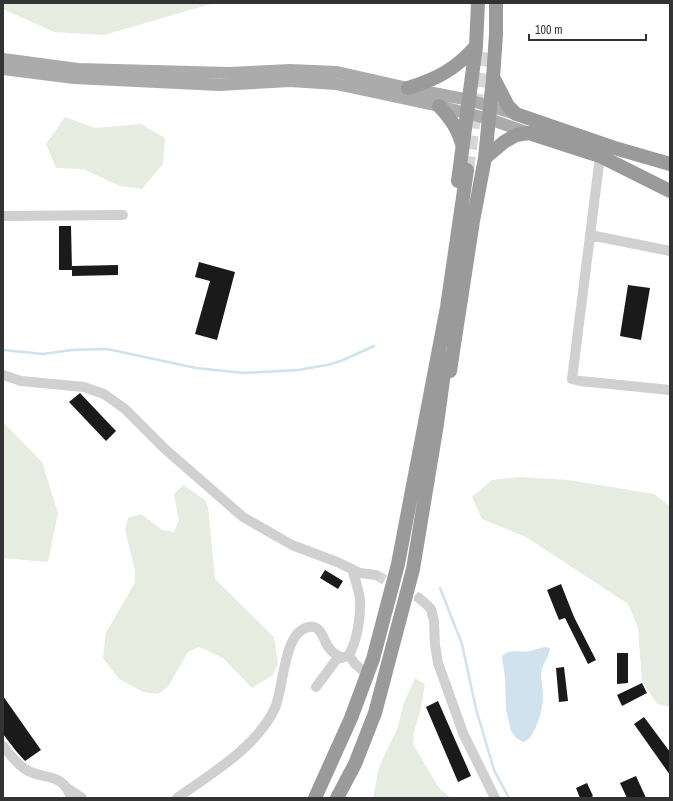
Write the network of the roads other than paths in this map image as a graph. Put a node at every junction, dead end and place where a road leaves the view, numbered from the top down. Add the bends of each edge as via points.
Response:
1 (478, 3) edge
2 (484, 3) edge
3 (490, 3) edge
4 (496, 3) edge
5 (483, 47) junction
6 (3, 59) edge
7 (3, 69) edge
8 (493, 78) junction
9 (408, 88) junction
10 (439, 106) junction
11 (468, 107) junction
12 (490, 113) junction
13 (516, 114) junction
14 (530, 133) junction
15 (463, 149) junction
16 (600, 156) junction
17 (485, 158) junction
18 (670, 164) edge
19 (471, 170) tunnel mouth
20 (670, 191) edge
21 (123, 215) dead end
22 (3, 216) edge
23 (590, 235) junction
24 (670, 251) edge
25 (3, 375) edge
26 (670, 390) edge
27 (431, 422) junction
28 (352, 569) junction
29 (376, 575) tunnel mouth
30 (419, 598) tunnel mouth
31 (344, 656) junction
32 (367, 674) junction
33 (316, 687) dead end
34 (3, 746) edge
35 (69, 793) edge
36 (82, 798) edge
37 (178, 798) edge
38 (315, 798) edge
39 (337, 798) edge
40 (494, 798) edge

1 - 5 highway
2 - 5 highway
3 - 5 highway
4 - 8 highway
5 - 9 highway via 455,67
5 - 11 highway
6 - 9 main road via 78,69 229,73 290,70 337,72
7 - 10 main road via 74,78 212,85 290,81 336,84
8 - 12 highway
8 - 13 highway via 508,106
9 - 11 main road
10 - 11 main road
10 - 15 highway via 453,121
11 - 12 main road
11 - 15 highway
12 - 13 main road
12 - 14 main road
12 - 17 highway
13 - 18 highway
14 - 16 highway
14 - 17 highway via 516,135
15 - 27 highway via 431,360
16 - 20 highway
16 - 23 street
17 - 27 highway via 448,384
19 - 27 highway via 447,307
21 - 22 street
23 - 24 street
23 - 26 street via 572,379
25 - 28 street via 21,381 84,386 112,398 243,518 292,545
27 - 32 highway via 398,564
27 - 39 highway via 413,569 375,714 355,764
28 - 29 street
28 - 31 street via 360,599 360,610 356,638
30 - 40 street via 431,609 438,662 463,733
31 - 32 street
31 - 33 street
31 - 37 street via 330,650 317,629 303,629 296,635 287,654 280,694 262,729 238,753
32 - 38 highway via 351,718
34 - 35 street via 26,770 55,778
35 - 36 street

